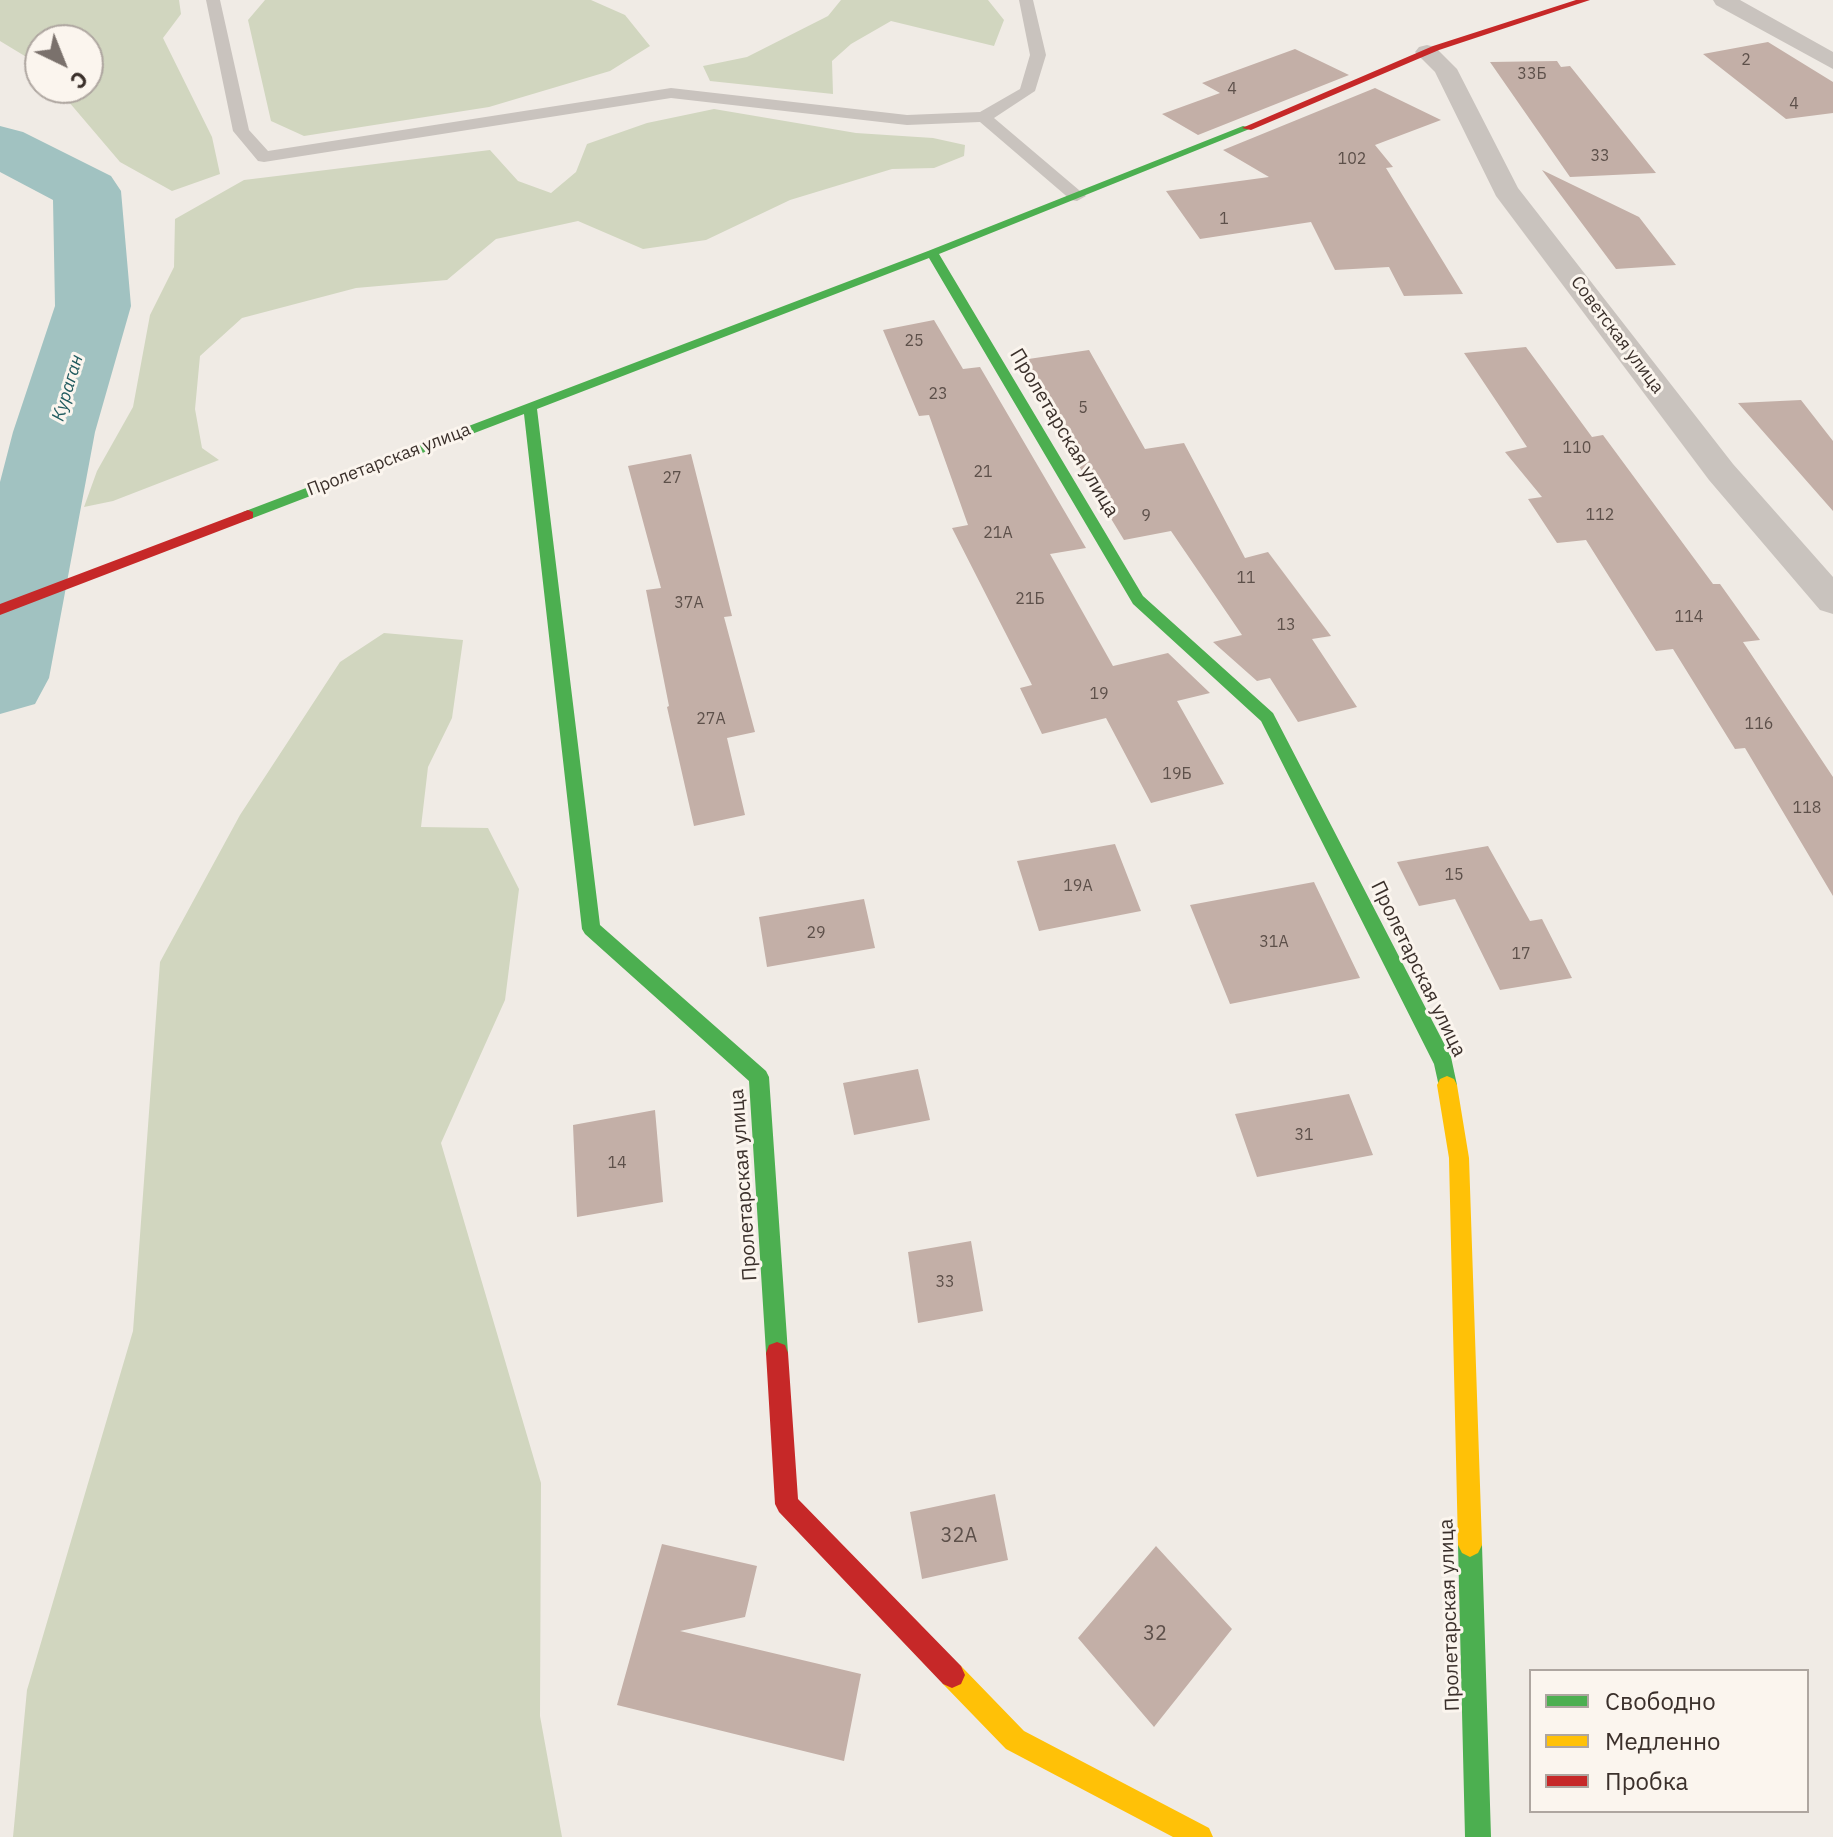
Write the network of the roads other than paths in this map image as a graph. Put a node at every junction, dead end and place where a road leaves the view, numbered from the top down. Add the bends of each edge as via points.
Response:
1 (213, 0) edge
2 (1026, 0) edge
3 (1548, 0) edge
4 (1576, 0) edge
5 (1585, 0) edge
6 (1724, 0) edge
7 (1466, 16) dead end
8 (1432, 50) junction
9 (1833, 62) edge
10 (984, 117) junction
11 (1077, 196) junction
12 (932, 253) junction
13 (530, 406) junction
14 (1833, 601) edge
15 (0, 610) edge
16 (1200, 1837) edge
17 (1478, 1837) edge

1 - 10 lane via 241,131 264,157 671,93 907,120
2 - 10 lane via 1038,55 1027,91
3 - 4 street
5 - 8 street, Пролетарская улица
6 - 9 street
7 - 8 street, Пролетарская улица via 1455,34
8 - 11 street, Пролетарская улица
8 - 14 street, Советская улица via 1506,190 1721,472
10 - 11 lane
11 - 12 street, Пролетарская улица
12 - 13 street, Пролетарская улица
12 - 17 street, Пролетарская улица via 1138,600 1267,717 1444,1063 1459,1158
13 - 15 street, Пролетарская улица
13 - 16 street, Пролетарская улица via 591,929 759,1077 787,1504 1015,1740

